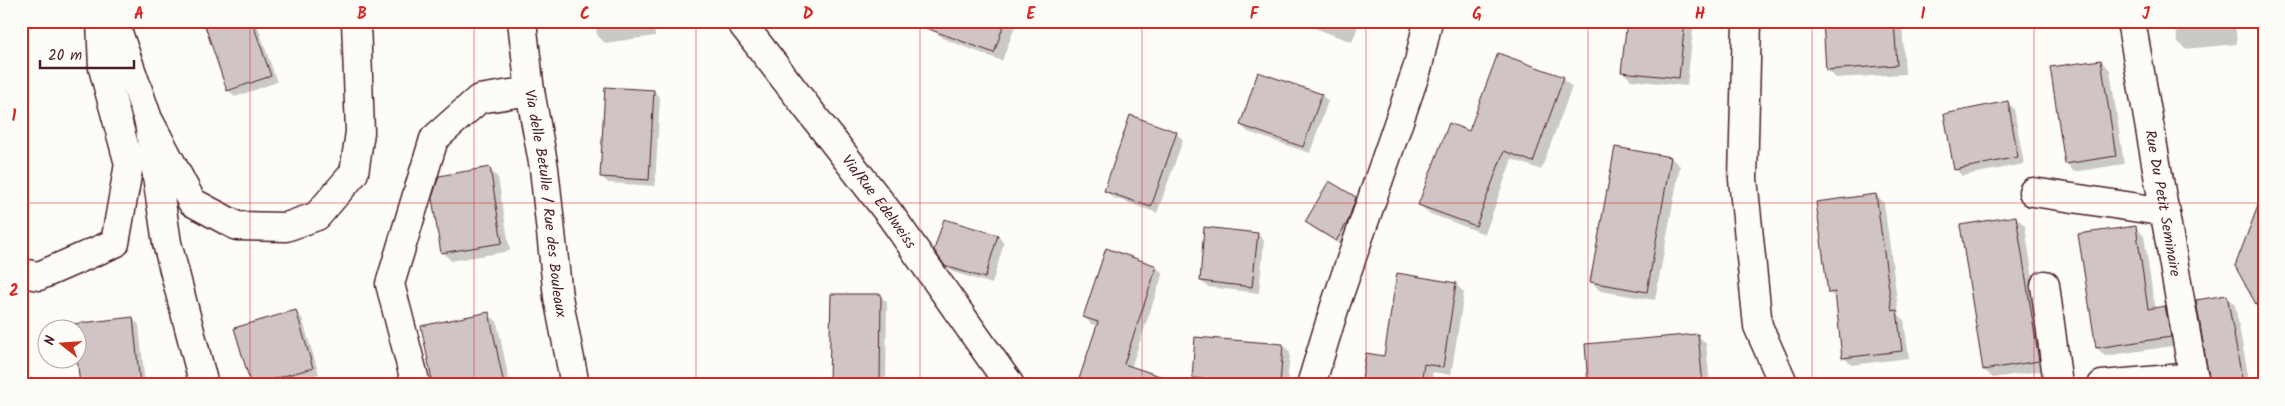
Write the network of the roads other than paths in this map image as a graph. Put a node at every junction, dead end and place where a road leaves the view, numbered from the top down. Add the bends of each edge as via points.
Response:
1 (101, 21) edge
2 (114, 21) edge
3 (356, 21) edge
4 (522, 21) edge
5 (740, 21) edge
6 (1428, 21) edge
7 (1747, 21) edge
8 (2131, 21) edge
9 (530, 91) junction
10 (148, 119) junction
11 (2033, 192) dead end
12 (2166, 212) junction
13 (21, 274) edge
14 (2045, 285) dead end
15 (2195, 381) edge
16 (202, 384) edge
17 (416, 385) edge
18 (575, 385) edge
19 (1010, 385) edge
20 (1311, 385) edge
21 (1784, 385) edge
22 (2058, 385) edge
23 (2102, 385) edge

1 - 13 street via 103,68 129,164 115,243 39,276
2 - 10 street
3 - 10 street via 360,132 354,173 317,216 286,227 237,226 192,202
4 - 9 street, Via delle Betulle / Rue des Bouleaux
5 - 19 street, Via/Rue Edelweiss via 891,216
6 - 20 street via 1418,66
7 - 21 street via 1743,179 1758,326
8 - 12 street, Rue Du Petit Seminaire
9 - 17 street via 479,99 434,139 390,284
9 - 18 street, Via delle Betulle / Rue des Bouleaux via 544,168 558,297
10 - 16 street via 167,243
11 - 12 street
12 - 15 street, Rue Du Petit Seminaire
14 - 22 street
15 - 23 street

